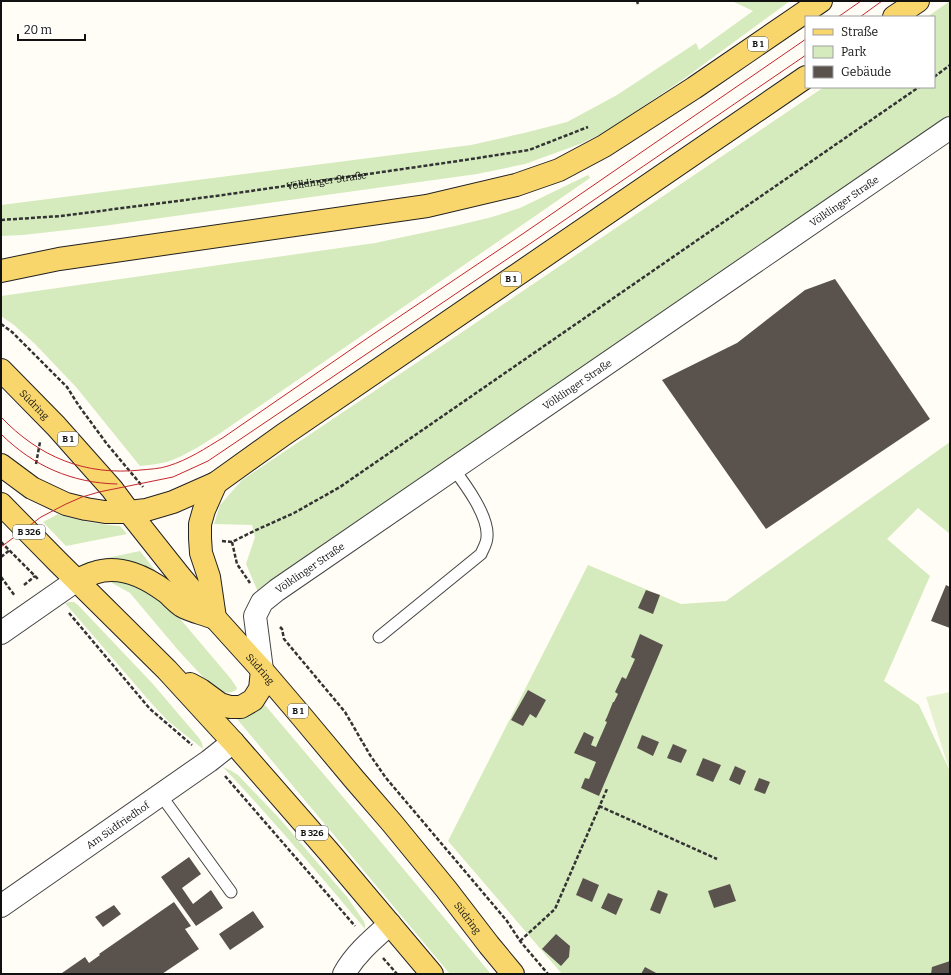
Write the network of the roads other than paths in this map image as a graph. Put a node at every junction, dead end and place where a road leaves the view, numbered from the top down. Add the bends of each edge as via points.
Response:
1 (822, 1) edge
2 (918, 1) edge
3 (896, 16) edge
4 (805, 78) edge
5 (950, 128) edge
6 (1, 255) edge
7 (59, 259) junction
8 (1, 271) edge
9 (1, 370) edge
10 (1, 466) edge
11 (453, 468) junction
12 (216, 482) junction
13 (1, 504) edge
14 (129, 512) junction
15 (77, 580) junction
16 (215, 618) junction
17 (1, 633) edge
18 (379, 637) dead end
19 (167, 670) junction
20 (262, 670) junction
21 (233, 742) junction
22 (160, 794) junction
23 (230, 892) dead end
24 (1, 906) edge
25 (390, 924) junction
26 (344, 974) edge
27 (432, 974) edge
28 (513, 974) edge

1 - 7 main road, B 1 via 604,146 559,170 516,185 427,206
2 - 3 main road
4 - 12 main road, B 1
5 - 11 street, Völklinger Straße
6 - 7 main road, B 1
7 - 8 main road, B 1
9 - 14 main road, Südring / B 1 via 96,470
10 - 14 main road, B 1 via 32,488 66,504 105,512
11 - 18 lane via 470,491 486,523 487,538 480,554
11 - 20 street, Völklinger Straße via 262,602 255,616
12 - 14 main road, B 1 via 173,502
12 - 16 main road via 200,524 201,553 209,577
13 - 15 main road, B 326
14 - 16 main road, Südring / B 1
15 - 16 main road via 94,572 106,570 133,574 148,581 183,606
15 - 17 street
15 - 19 main road, B 326
16 - 20 main road, Südring / B 1
19 - 20 main road via 220,704 230,707 241,707 253,700 260,689
19 - 21 main road, B 326
20 - 28 main road, Südring / B 1 via 446,889
21 - 22 street, Am Südfriedhof
21 - 25 main road, B 326
22 - 23 lane
22 - 24 street, Am Südfriedhof
25 - 26 street via 361,950
25 - 27 main road, B 326

